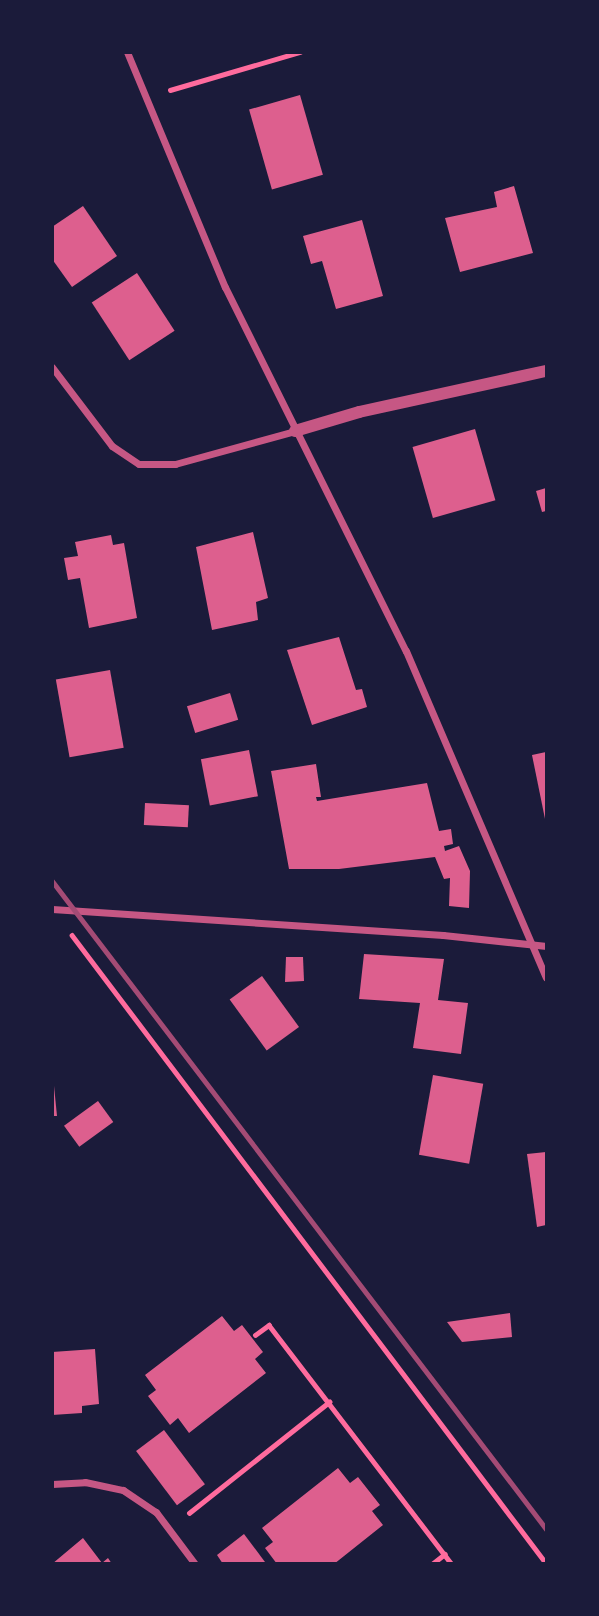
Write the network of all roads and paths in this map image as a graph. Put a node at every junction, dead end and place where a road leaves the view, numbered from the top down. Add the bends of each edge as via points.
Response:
1 (127, 52) edge
2 (300, 52) edge
3 (144, 97) junction
4 (52, 367) edge
5 (547, 372) edge
6 (295, 432) junction
7 (52, 909) edge
8 (69, 932) dead end
9 (531, 944) junction
10 (547, 946) edge
11 (547, 977) edge
12 (255, 1335) dead end
13 (329, 1402) junction
14 (52, 1484) edge
15 (183, 1518) dead end
16 (445, 1554) junction
17 (195, 1563) edge
18 (432, 1563) edge
19 (452, 1563) edge
20 (547, 1563) edge

1 - 3 street
2 - 3 path
3 - 6 street via 225,287
4 - 6 street via 111,446 139,464 175,464
5 - 6 street via 359,412
6 - 9 street via 406,651
7 - 9 street
8 - 20 path
9 - 10 street
9 - 11 street
12 - 13 path via 269,1325
13 - 15 path
13 - 16 path
14 - 17 street via 85,1482 123,1490 156,1512
16 - 18 path
16 - 19 path

